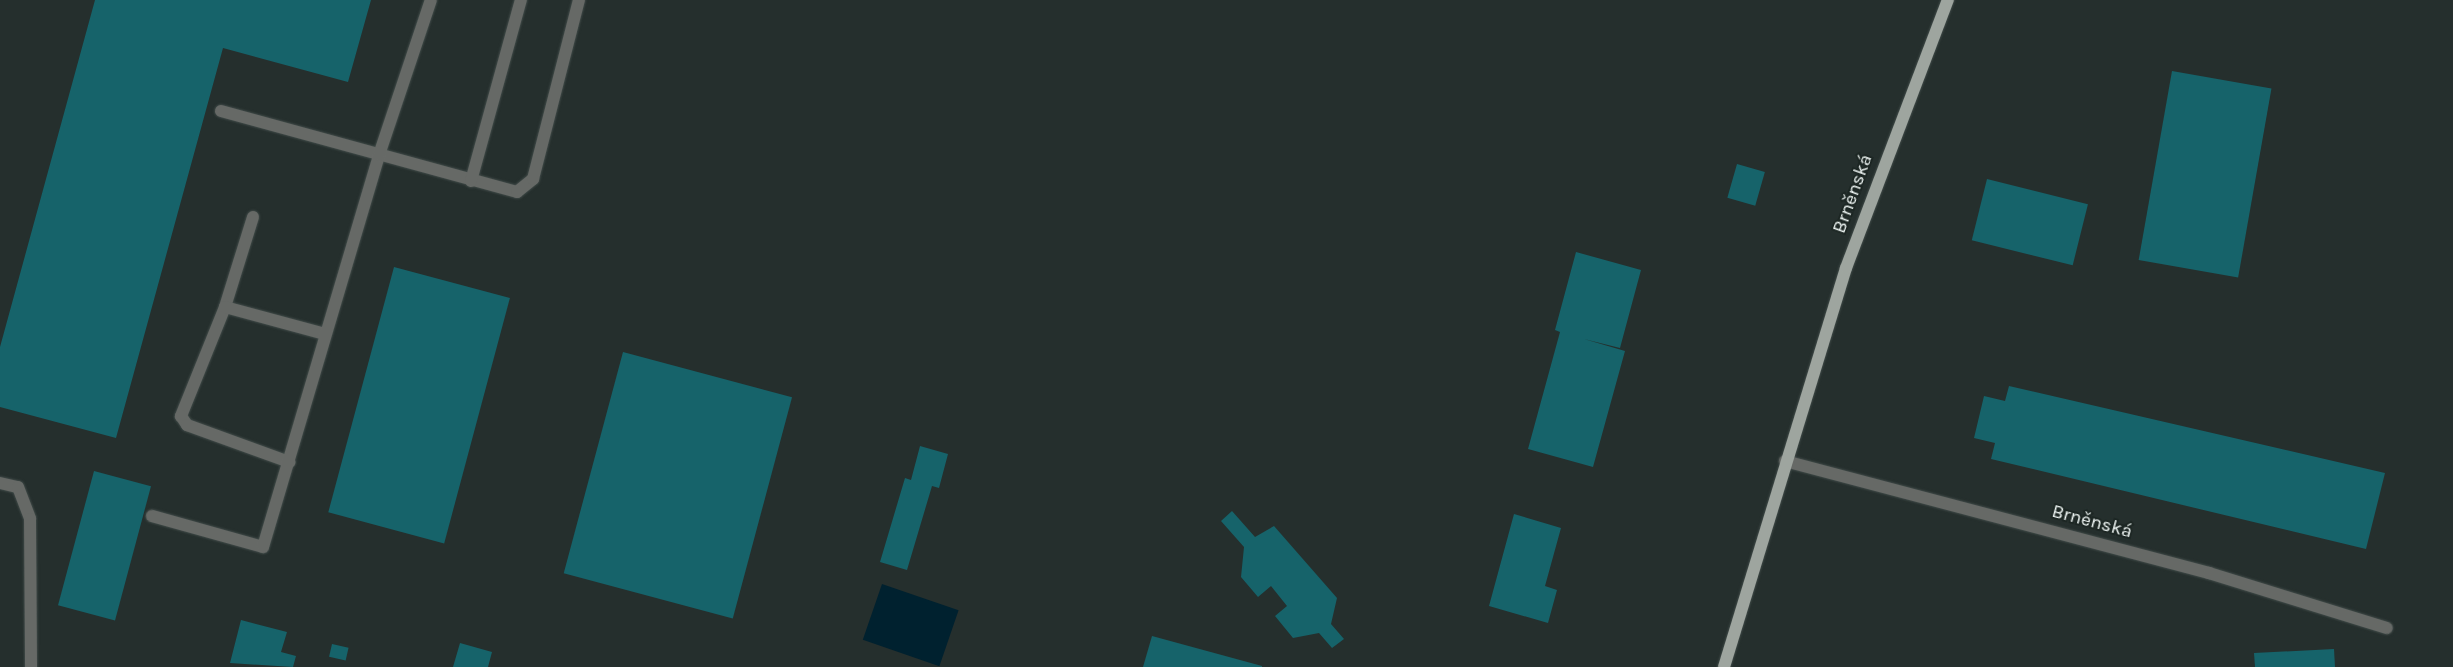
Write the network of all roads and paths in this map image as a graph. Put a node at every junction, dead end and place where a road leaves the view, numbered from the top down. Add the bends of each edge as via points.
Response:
1 (431, 0) edge
2 (521, 0) edge
3 (579, 0) edge
4 (1948, 0) edge
5 (221, 111) dead end
6 (379, 155) junction
7 (471, 181) junction
8 (253, 217) dead end
9 (225, 307) junction
10 (325, 334) junction
11 (1784, 461) junction
12 (289, 462) junction
13 (0, 483) edge
14 (152, 516) dead end
15 (2387, 628) dead end
16 (31, 667) edge
17 (1724, 667) edge

1 - 6 lane
2 - 7 lane
3 - 7 lane via 533,179 517,192
4 - 11 main road, Brněnská via 1846,268
5 - 6 lane
6 - 7 lane
6 - 10 lane
8 - 9 lane
9 - 10 lane
9 - 12 lane via 182,416 187,425
10 - 12 lane
11 - 15 lane, Brněnská via 2209,573
11 - 17 main road, Brněnská
12 - 14 lane via 263,547
13 - 16 lane via 18,487 30,519

